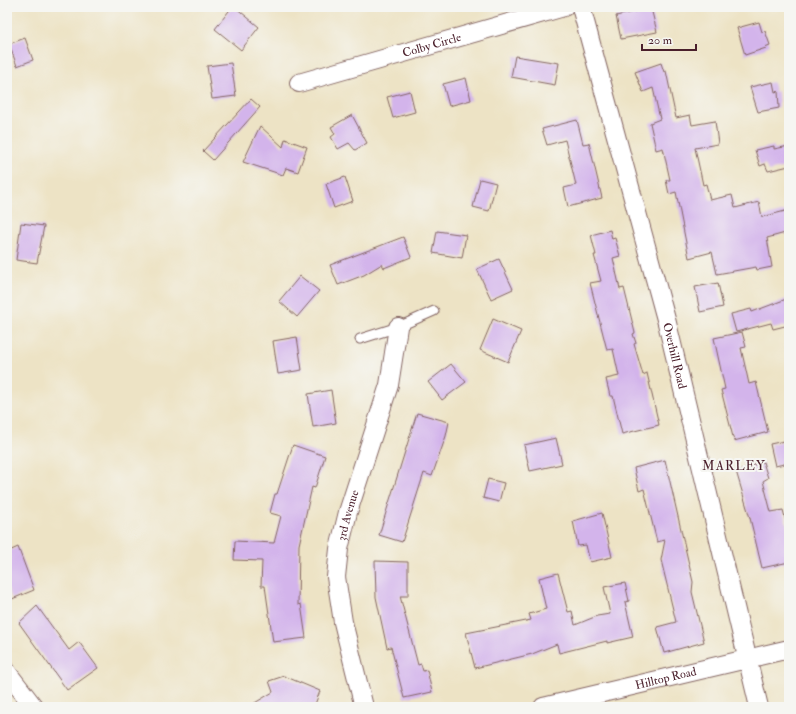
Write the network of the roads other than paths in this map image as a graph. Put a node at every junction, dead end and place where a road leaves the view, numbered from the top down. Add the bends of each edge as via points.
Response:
1 (564, 7) edge
2 (581, 7) edge
3 (299, 83) dead end
4 (434, 311) dead end
5 (398, 328) junction
6 (360, 339) dead end
7 (789, 649) edge
8 (748, 660) junction
9 (7, 672) edge
10 (34, 707) edge
11 (364, 707) edge
12 (543, 707) edge
13 (759, 707) edge

1 - 3 street, Colby Circle
2 - 8 street, Overhill Road via 667,323
4 - 5 lane
5 - 6 lane
5 - 11 street, 3rd Avenue via 389,385 348,512 339,549 336,577 342,622
7 - 8 street, Hilltop Road
8 - 12 street, Hilltop Road
8 - 13 street, Overhill Road
9 - 10 street

